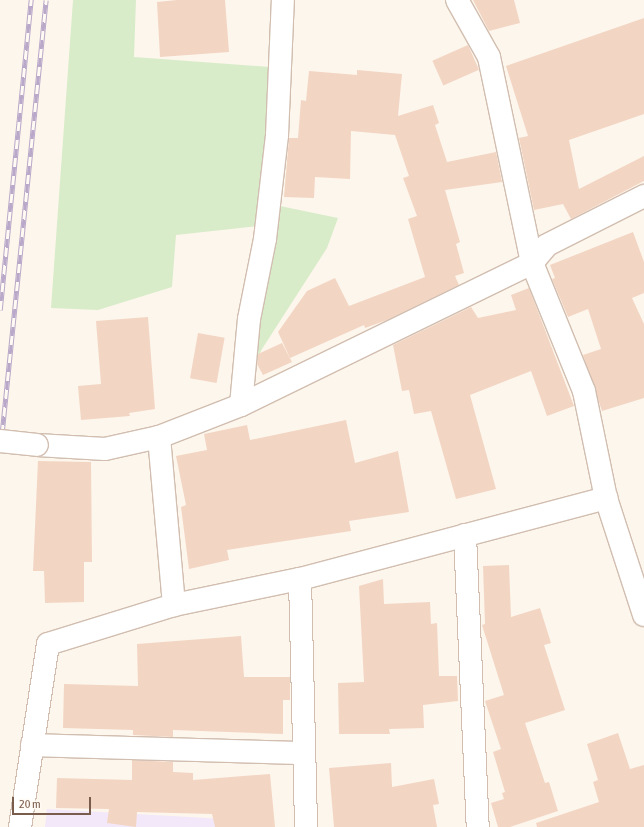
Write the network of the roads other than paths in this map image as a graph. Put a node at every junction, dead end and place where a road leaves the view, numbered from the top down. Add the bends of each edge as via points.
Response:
1 (283, 0) edge
2 (457, 0) edge
3 (644, 196) edge
4 (532, 263) junction
5 (241, 404) junction
6 (158, 437) junction
7 (0, 441) edge
8 (606, 498) junction
9 (464, 536) junction
10 (300, 578) junction
11 (174, 605) junction
12 (644, 615) edge
13 (32, 745) junction
14 (304, 753) junction
15 (20, 827) edge
16 (306, 827) edge
17 (478, 827) edge

1 - 5 street via 277,135 265,239 249,319
2 - 4 street via 489,57
3 - 4 street via 548,245
4 - 5 street
4 - 8 street via 584,391
5 - 6 street
6 - 7 street, bridge via 105,449
6 - 11 street
8 - 9 street
8 - 12 street
9 - 10 street
9 - 17 street
10 - 11 street
10 - 14 street
11 - 13 street via 48,644
13 - 14 street
13 - 15 street
14 - 16 street

